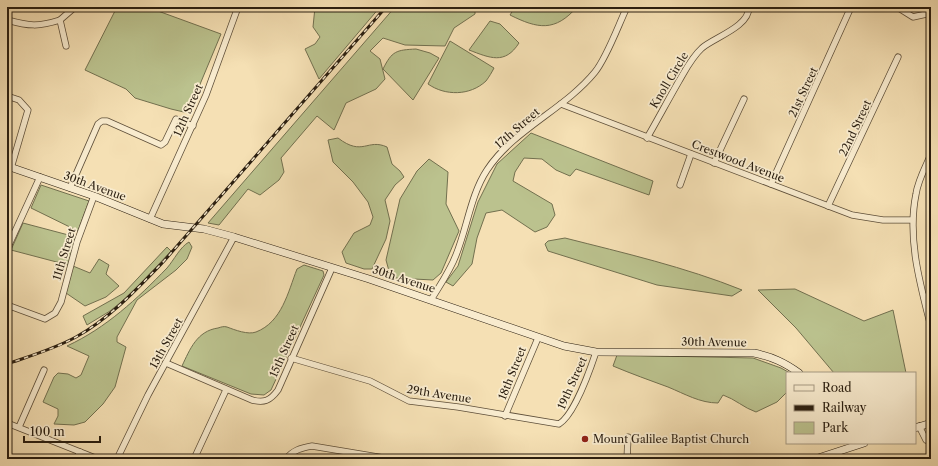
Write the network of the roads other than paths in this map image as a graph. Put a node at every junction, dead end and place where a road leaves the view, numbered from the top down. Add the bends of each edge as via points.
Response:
1 (75, 7) edge
2 (238, 7) edge
3 (627, 7) edge
4 (749, 7) edge
5 (851, 7) edge
6 (897, 7) edge
7 (931, 13) edge
8 (7, 20) edge
9 (60, 20) junction
10 (66, 46) dead end
11 (898, 57) dead end
12 (7, 96) edge
13 (744, 99) dead end
14 (561, 104) junction
15 (193, 126) junction
16 (647, 138) junction
17 (691, 154) junction
18 (931, 154) edge
19 (714, 163) junction
20 (9, 167) edge
21 (40, 177) junction
22 (771, 184) junction
23 (680, 185) dead end
24 (70, 188) junction
25 (94, 196) junction
26 (828, 206) junction
27 (150, 219) junction
28 (912, 220) junction
29 (234, 237) junction
30 (7, 249) edge
31 (332, 268) junction
32 (931, 295) edge
33 (924, 297) junction
34 (431, 300) junction
35 (7, 305) edge
36 (931, 326) edge
37 (538, 338) junction
38 (596, 352) junction
39 (291, 358) junction
40 (166, 362) junction
41 (44, 370) dead end
42 (798, 372) edge
43 (226, 390) junction
44 (506, 416) junction
45 (564, 421) joint
46 (7, 423) edge
47 (931, 423) edge
48 (19, 427) junction
49 (917, 427) edge
50 (628, 437) dead end
51 (926, 440) dead end
52 (861, 444) edge
53 (80, 452) junction
54 (76, 459) edge
55 (98, 459) edge
56 (117, 459) edge
57 (194, 459) edge
58 (286, 459) edge
59 (390, 459) edge
60 (627, 459) edge
61 (815, 459) edge

1 - 9 street
2 - 15 street, 12th Street via 218,66
3 - 14 street, 17th Street via 599,66 577,91
4 - 16 street, Knoll Circle via 743,22 713,40 693,58
5 - 22 street, 21st Street
6 - 7 street via 914,17
8 - 9 street via 29,26
9 - 10 street
11 - 26 street, 22nd Street
12 - 20 street via 25,104 28,110
13 - 19 street
14 - 16 street, Crestwood Avenue
14 - 34 street, 17th Street via 508,146 487,170 456,256
15 - 24 street via 176,119 161,145 102,121 98,124
15 - 27 street, 12th Street
16 - 17 street, Crestwood Avenue
17 - 19 street, Crestwood Avenue
17 - 23 street
18 - 28 street via 916,192
19 - 22 street, Crestwood Avenue
20 - 21 street, 30th Avenue
21 - 24 street, 30th Avenue
21 - 30 street
22 - 26 street, Crestwood Avenue
24 - 25 street, 30th Avenue
25 - 27 street, 30th Avenue
25 - 35 street, 11th Street via 77,242 61,302 51,316 45,319 38,318
26 - 28 street, Crestwood Avenue via 852,215
27 - 29 street, 30th Avenue via 174,227 204,229
28 - 33 street via 913,243
29 - 31 street, 30th Avenue
29 - 40 street, 13th Street
31 - 34 street, 30th Avenue
31 - 39 street, 15th Street
32 - 33 street
33 - 36 street
34 - 37 street, 30th Avenue
37 - 38 street, 30th Avenue
37 - 44 street, 18th Street
38 - 42 street, 30th Avenue via 754,353 785,363
38 - 45 street, 19th Street via 582,387
39 - 43 street, 15th Street via 278,390 269,400 252,400
39 - 44 street, 29th Avenue via 370,381 409,401
40 - 43 street, 15th Street
40 - 56 street, 13th Street
41 - 48 street
43 - 57 street
44 - 45 street, 29th Avenue via 553,424
46 - 48 street
47 - 49 street
48 - 53 street
49 - 51 street
50 - 60 street
52 - 61 street
53 - 54 street
53 - 55 street
58 - 59 street via 301,448 312,446

